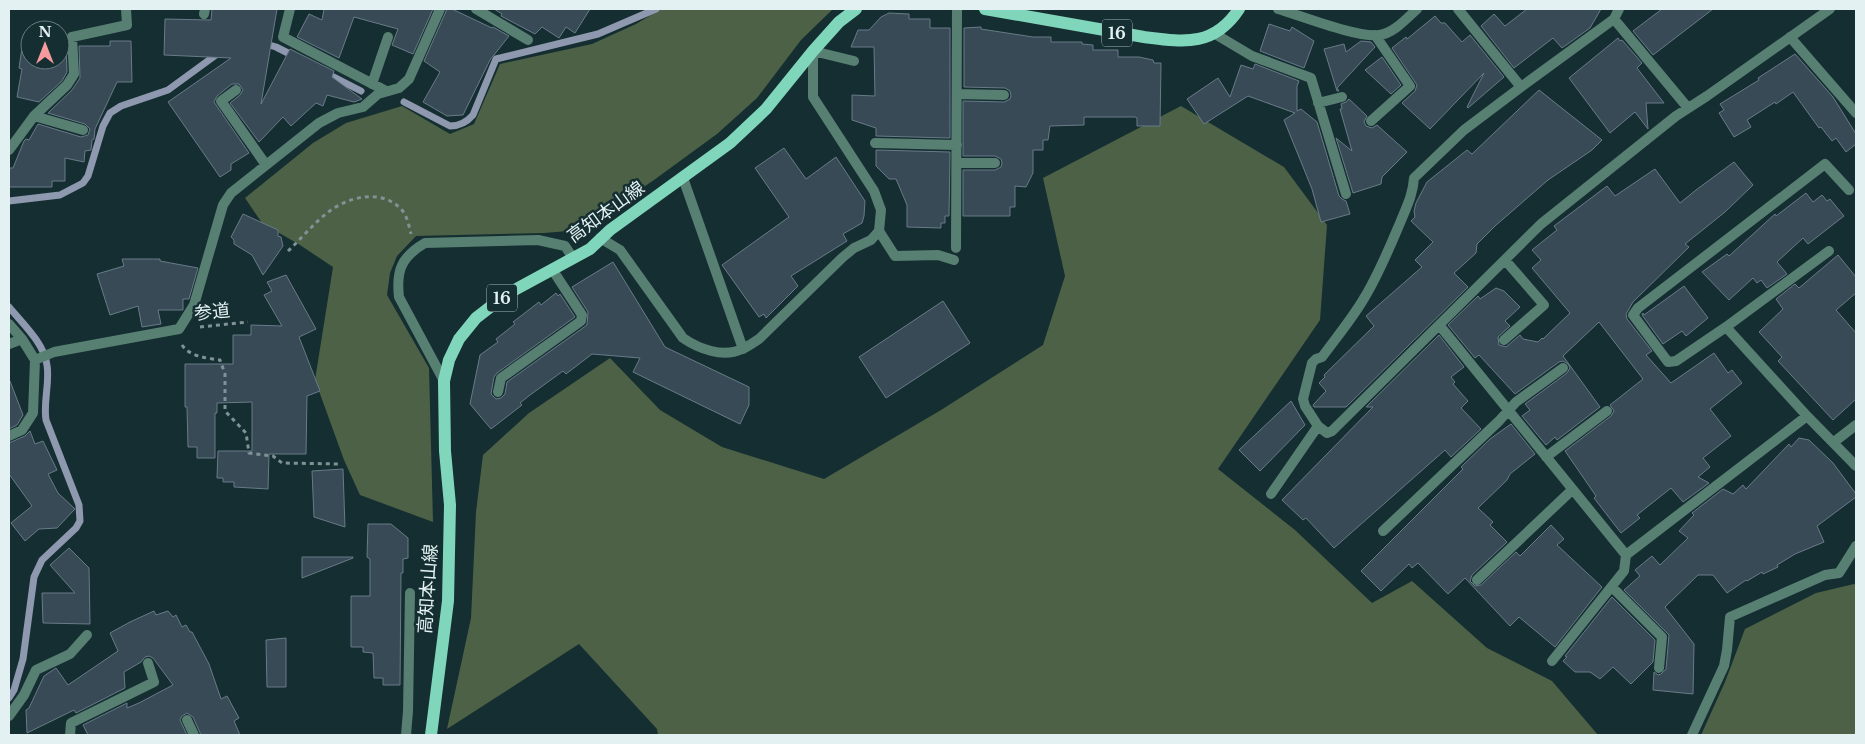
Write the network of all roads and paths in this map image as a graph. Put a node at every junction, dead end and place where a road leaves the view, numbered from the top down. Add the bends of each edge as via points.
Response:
1 (126, 9) edge
2 (290, 9) edge
3 (440, 9) edge
4 (476, 9) edge
5 (856, 9) edge
6 (957, 9) edge
7 (985, 9) edge
8 (1239, 9) edge
9 (1278, 9) edge
10 (1417, 9) edge
11 (1620, 9) edge
12 (1830, 9) edge
13 (1463, 10) edge
14 (1614, 18) junction
15 (1215, 34) junction
16 (1375, 35) junction
17 (388, 37) dead end
18 (1790, 37) junction
19 (528, 40) dead end
20 (813, 51) junction
21 (854, 61) dead end
22 (372, 84) junction
23 (1521, 87) junction
24 (236, 90) dead end
25 (386, 92) junction
26 (957, 94) junction
27 (1004, 95) dead end
28 (1342, 97) dead end
29 (1318, 103) junction
30 (1688, 108) junction
31 (1856, 113) edge
32 (34, 116) junction
33 (1371, 122) dead end
34 (83, 130) dead end
35 (875, 143) dead end
36 (957, 145) junction
37 (9, 150) edge
38 (957, 162) junction
39 (994, 162) dead end
40 (266, 165) junction
41 (683, 178) junction
42 (1849, 190) dead end
43 (1346, 194) dead end
44 (879, 231) junction
45 (600, 238) junction
46 (956, 248) dead end
47 (415, 249) junction
48 (288, 251) dead end
49 (1829, 251) dead end
50 (573, 258) junction
51 (954, 260) dead end
52 (1505, 260) junction
53 (552, 269) junction
54 (248, 322) dead end
55 (9, 324) edge
56 (1440, 326) junction
57 (1726, 327) junction
58 (175, 330) junction
59 (22, 339) junction
60 (1504, 340) dead end
61 (9, 344) edge
62 (743, 349) junction
63 (35, 360) junction
64 (1563, 368) dead end
65 (444, 381) junction
66 (498, 392) dead end
67 (1607, 411) dead end
68 (1508, 412) junction
69 (1807, 416) junction
70 (1856, 425) edge
71 (1318, 426) junction
72 (9, 436) edge
73 (1834, 442) junction
74 (1546, 457) junction
75 (341, 464) dead end
76 (1856, 466) edge
77 (1572, 490) junction
78 (1271, 494) dead end
79 (1383, 531) dead end
80 (1856, 546) edge
81 (1626, 556) junction
82 (1477, 580) dead end
83 (1612, 586) junction
84 (410, 593) dead end
85 (87, 635) dead end
86 (1552, 661) dead end
87 (148, 663) dead end
88 (1659, 668) dead end
89 (9, 716) edge
90 (187, 720) dead end
91 (70, 735) edge
92 (194, 735) edge
93 (406, 735) edge
94 (431, 735) edge
95 (1692, 735) edge

1 - 32 street via 127,25 72,37 74,74
2 - 22 street via 283,37
3 - 25 street via 409,79 399,88
4 - 19 street
5 - 20 main road, 高知本山線 / 16 via 839,22
6 - 26 street
7 - 15 main road, 16 via 1169,40 1195,40
8 - 15 main road, 16
9 - 16 street via 1363,35
10 - 16 street via 1395,28 1380,36
11 - 14 street
12 - 18 street
13 - 23 street
14 - 23 street
14 - 30 street
15 - 29 street via 1252,56 1311,78
16 - 33 street via 1410,86
17 - 22 street
18 - 30 street
18 - 31 street
20 - 21 street
20 - 41 main road, 高知本山線 / 16 via 750,126
20 - 44 street via 813,97 874,191 881,210
22 - 25 street
23 - 71 street via 1464,130 1414,178 1407,206 1363,301 1322,357 1312,363 1303,399
24 - 40 street via 221,102
25 - 40 street via 378,94 364,107 338,112 320,122
26 - 27 street
26 - 36 street
28 - 29 street
29 - 43 street
30 - 52 street via 1565,204
32 - 34 street
32 - 37 street
35 - 36 street
36 - 38 street
38 - 39 street
38 - 46 street
40 - 58 street via 230,192 223,205 194,305
41 - 45 main road, 高知本山線 / 16
41 - 62 street
42 - 57 street via 1825,164 1633,315 1668,362 1676,361
44 - 51 street via 895,256 938,255
44 - 62 street via 843,257 759,339
45 - 50 main road, 高知本山線 / 16 via 590,249
45 - 62 street via 620,250 683,338 706,350 732,353
47 - 48 path via 402,209 379,197 360,197 328,212
47 - 50 street via 424,243 538,240 565,246
47 - 65 street via 401,266 397,284 399,297
49 - 57 street
50 - 53 main road, 高知本山線 / 16
52 - 56 street
52 - 60 street via 1544,305
53 - 65 main road, 高知本山線 / 16 via 507,294 476,318 459,339
53 - 66 street via 582,315 581,321 501,378
54 - 58 path, 参道
55 - 59 street
56 - 68 street
56 - 71 street via 1332,431 1327,433
57 - 69 street
58 - 63 street via 54,352
58 - 75 path via 185,350 220,360 225,374 225,411 246,433 249,453 273,456 282,462
59 - 61 street
59 - 63 street
63 - 72 street via 33,413 22,430
64 - 68 street via 1516,402
65 - 94 main road, 高知本山線 / 16 via 450,505 448,601
67 - 74 street
68 - 74 street
68 - 79 street
69 - 73 street
69 - 81 street
70 - 73 street
71 - 78 street
73 - 76 street
74 - 77 street
77 - 81 street
77 - 82 street
80 - 95 street via 1839,573 1825,575 1730,616 1724,666
81 - 83 street via 1624,571
83 - 86 street
83 - 88 street via 1662,637
84 - 93 street
85 - 89 street via 70,654 36,670
87 - 91 street via 154,682 71,723
90 - 92 street

